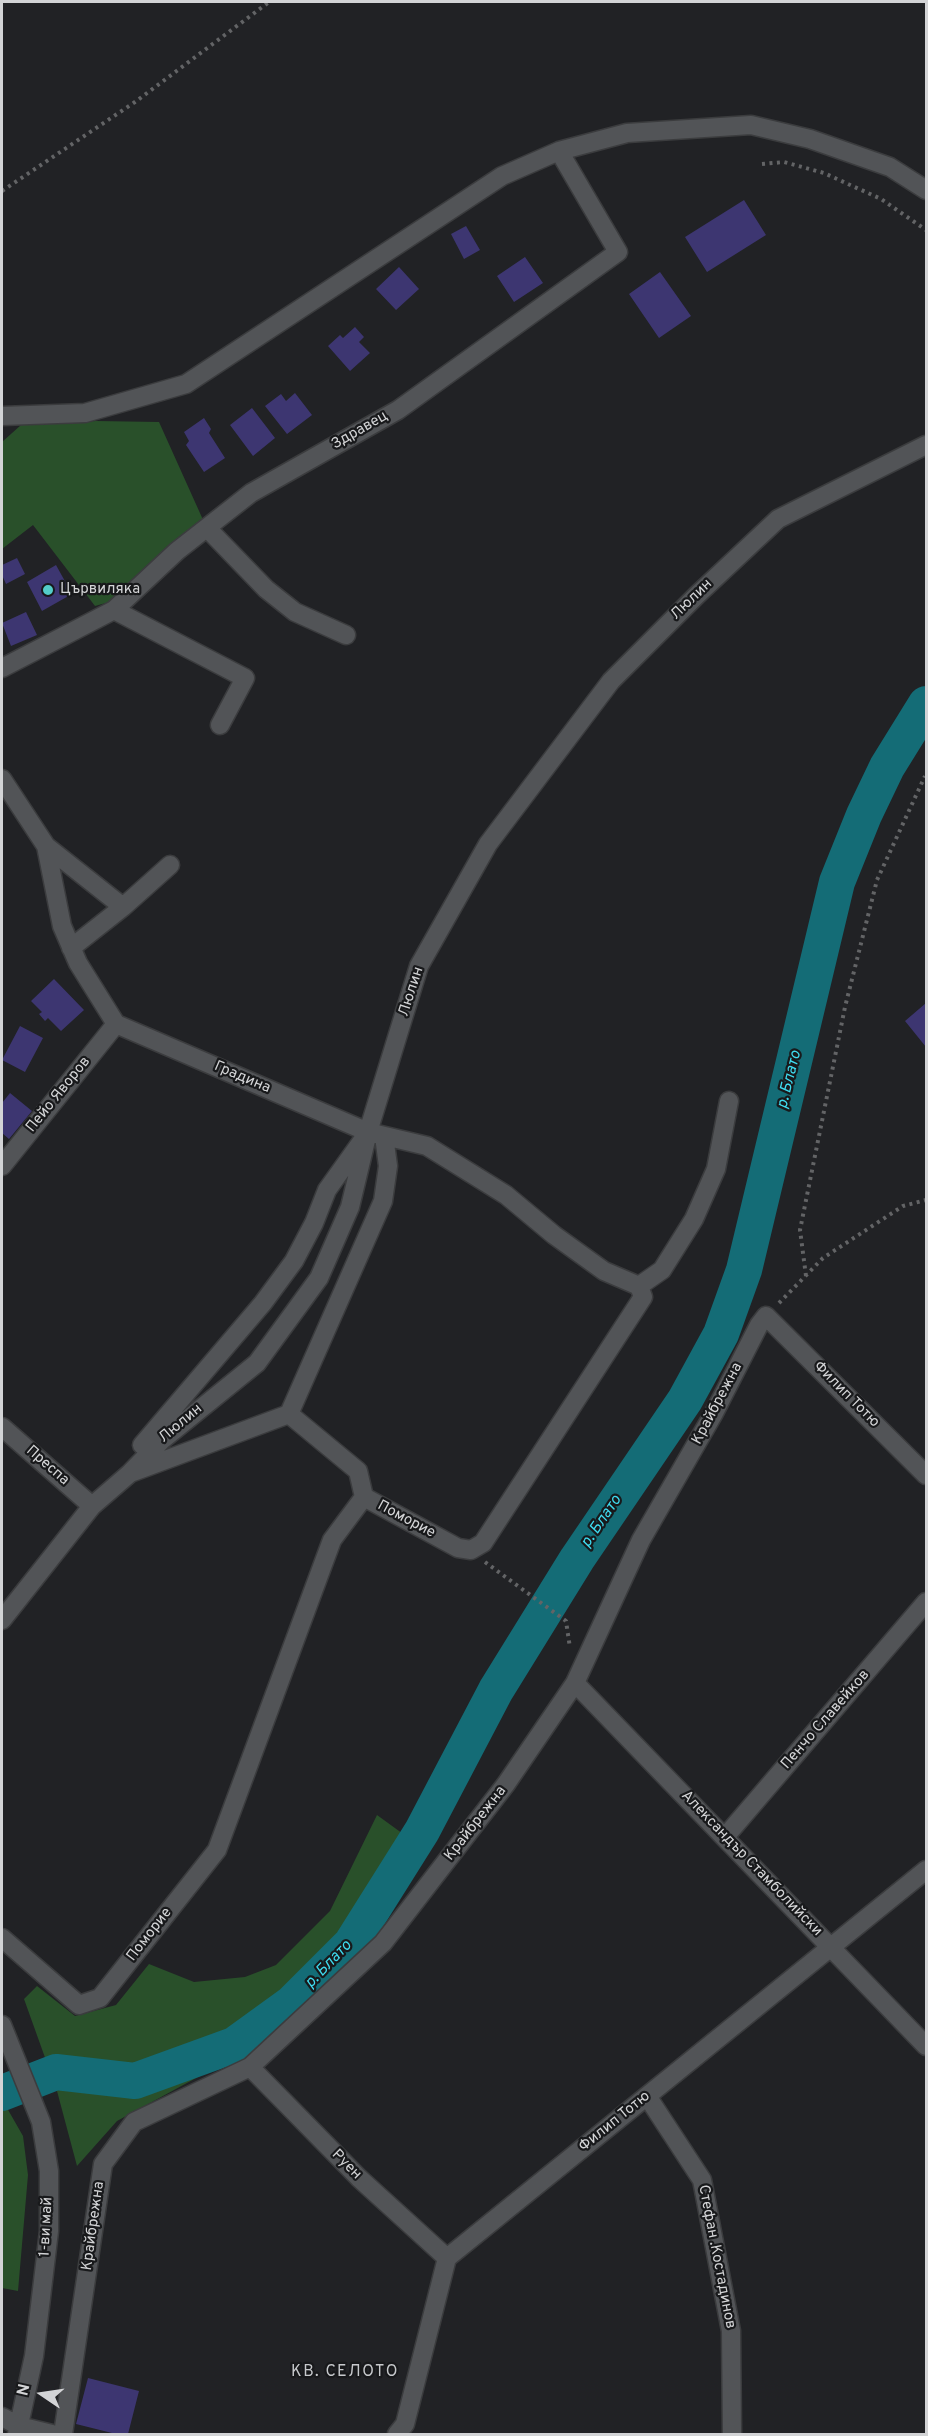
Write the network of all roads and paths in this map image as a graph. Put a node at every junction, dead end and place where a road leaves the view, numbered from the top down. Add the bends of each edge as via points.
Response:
1 (269, 2) edge
2 (559, 150) junction
3 (762, 164) dead end
4 (927, 190) edge
5 (2, 191) edge
6 (927, 230) edge
7 (2, 416) edge
8 (927, 445) edge
9 (207, 528) junction
10 (114, 610) junction
11 (346, 635) dead end
12 (2, 668) edge
13 (220, 725) dead end
14 (925, 776) edge
15 (2, 779) edge
16 (46, 846) junction
17 (170, 865) dead end
18 (123, 907) junction
19 (71, 948) junction
20 (116, 1024) junction
21 (729, 1101) dead end
22 (376, 1134) junction
23 (2, 1166) edge
24 (927, 1200) edge
25 (806, 1276) junction
26 (639, 1286) junction
27 (766, 1316) junction
28 (289, 1414) junction
29 (2, 1427) edge
30 (129, 1474) junction
31 (927, 1475) edge
32 (109, 1491) junction
33 (364, 1497) junction
34 (92, 1506) junction
35 (471, 1550) junction
36 (927, 1602) edge
37 (2, 1620) edge
38 (566, 1621) dead end
39 (575, 1683) junction
40 (724, 1837) junction
41 (927, 1870) edge
42 (2, 1938) edge
43 (832, 1948) junction
44 (2, 2025) edge
45 (927, 2046) edge
46 (250, 2067) junction
47 (647, 2096) junction
48 (447, 2258) junction
49 (2, 2417) edge
50 (13, 2430) edge
51 (52, 2434) edge
52 (63, 2434) edge
53 (397, 2434) edge
54 (732, 2434) edge

1 - 5 path via 135,102
2 - 4 street via 627,133 751,126 810,138 890,167
2 - 7 street via 501,176 186,384 85,413
2 - 9 street, Здравец via 618,252 398,410 251,493
3 - 6 path via 784,162 824,173 880,199
8 - 22 street, Люлин via 778,519 611,681 488,844 419,966
9 - 10 street, Здравец
9 - 11 street via 295,612
10 - 12 street, Здравец
10 - 13 street via 245,678
14 - 25 path via 877,880 845,1007 800,1230
15 - 16 street
16 - 18 street
16 - 19 street via 62,926
17 - 18 street
18 - 19 street
19 - 20 street
20 - 22 street, Градина
20 - 23 street, Пейо Яворов
21 - 26 street via 716,1169 694,1219 663,1270
22 - 26 street via 427,1146 506,1195 604,1271
22 - 28 street via 388,1166 383,1201
22 - 30 street, Люлин via 319,1278 257,1362 162,1440
22 - 32 street via 327,1190 294,1261 256,1312 125,1465
24 - 25 path via 903,1206 823,1258
25 - 27 path
26 - 35 street via 644,1297 638,1308 483,1543
27 - 31 street, Филип Тотю
27 - 39 street, Крайбрежна via 641,1540
28 - 30 street
28 - 33 street via 358,1471
29 - 34 street, Преспа
30 - 32 street, Люлин
32 - 34 street, Люлин
33 - 35 street, Поморие via 458,1548
33 - 42 street, Поморие via 332,1540 217,1850 100,1998 79,2005
34 - 37 street, Люлин
35 - 38 path
36 - 40 street, Пенчо Славейков
39 - 40 street, Александър Стамболийски
39 - 46 street, Крайбрежна via 506,1784 383,1943
40 - 43 street, Александър Стамболийски
41 - 43 street, Филип Тотю
43 - 45 street, Александър Стамболийски
43 - 47 street, Филип Тотю
44 - 50 street, 1-ви май via 41,2122 50,2170 49,2231 34,2356
46 - 48 street, Руен via 359,2178
46 - 52 street, Крайбрежна via 134,2122 103,2164
47 - 48 street, Филип Тотю
47 - 54 street, Стефан .Костадинов via 702,2180 731,2331
48 - 53 street via 405,2424
49 - 50 street
50 - 51 street

